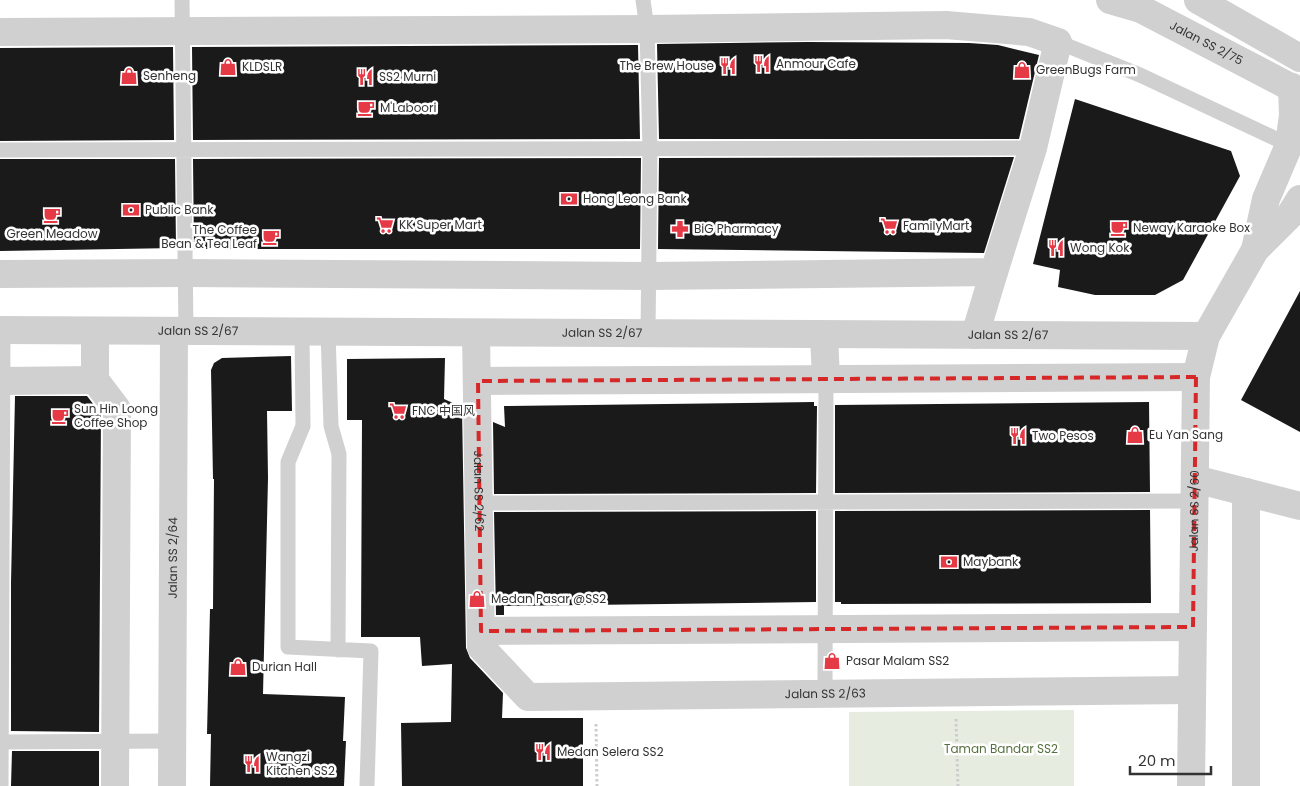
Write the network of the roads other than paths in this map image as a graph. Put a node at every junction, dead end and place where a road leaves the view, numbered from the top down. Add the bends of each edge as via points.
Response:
1 (182, 0) edge
2 (643, 0) edge
3 (1110, 0) edge
4 (1198, 0) edge
5 (647, 29) junction
6 (182, 30) junction
7 (0, 32) edge
8 (1058, 42) junction
9 (1300, 58) edge
10 (1296, 90) edge
11 (1289, 145) junction
12 (1033, 148) junction
13 (650, 149) junction
14 (0, 150) edge
15 (184, 150) junction
16 (1300, 199) edge
17 (1255, 250) junction
18 (186, 272) junction
19 (994, 272) junction
20 (0, 274) edge
21 (648, 276) junction
22 (2, 330) edge
23 (94, 331) junction
24 (180, 331) junction
25 (315, 332) junction
26 (476, 333) junction
27 (648, 334) junction
28 (824, 335) junction
29 (975, 335) junction
30 (1206, 336) junction
31 (1196, 377) junction
32 (826, 379) junction
33 (95, 380) junction
34 (2, 381) edge
35 (478, 381) junction
36 (303, 426) junction
37 (331, 426) junction
38 (1194, 490) junction
39 (1246, 492) junction
40 (825, 502) junction
41 (479, 503) junction
42 (1300, 506) edge
43 (1193, 627) junction
44 (825, 629) junction
45 (481, 639) junction
46 (338, 650) junction
47 (1192, 690) junction
48 (825, 693) junction
49 (115, 741) junction
50 (172, 741) junction
51 (0, 742) edge
52 (0, 786) edge
53 (115, 786) edge
54 (172, 786) edge
55 (367, 786) edge
56 (1191, 786) edge
57 (1246, 786) edge

1 - 6 lane
2 - 5 lane
3 - 10 street, Jalan SS 2/75 via 1141,9
4 - 9 street
5 - 6 street
5 - 8 street via 946,24 1029,32
5 - 13 lane
6 - 7 street
6 - 15 lane
8 - 11 lane via 1140,75
8 - 12 street
10 - 11 street, Jalan SS 2/60
11 - 17 street, Jalan SS 2/60 via 1266,199
12 - 13 lane
12 - 19 street
13 - 15 lane
13 - 21 lane
14 - 15 lane
15 - 18 lane
16 - 17 street, Jalan SS 2/60 via 1290,215
17 - 30 street, Jalan SS 2/60
18 - 20 street
18 - 21 street
18 - 24 lane
19 - 21 street
19 - 29 street
21 - 27 lane
22 - 23 street, Jalan SS 2/67
22 - 34 lane
23 - 24 street, Jalan SS 2/67
23 - 33 street
24 - 25 street, Jalan SS 2/67
24 - 50 street, Jalan SS 2/64
25 - 26 street, Jalan SS 2/67
25 - 36 lane
25 - 37 lane
26 - 27 street, Jalan SS 2/67
26 - 35 street, Jalan SS 2/62
27 - 28 street, Jalan SS 2/67
28 - 29 street, Jalan SS 2/67
28 - 32 street
29 - 30 street, Jalan SS 2/67
30 - 31 street, Jalan SS 2/60
31 - 32 street
31 - 38 street, Jalan SS 2/60
32 - 35 street
32 - 40 lane
33 - 34 street
33 - 49 street via 117,409
34 - 51 lane
35 - 41 street, Jalan SS 2/62
36 - 37 lane
36 - 46 lane via 288,462 288,647
37 - 46 lane via 339,454
38 - 39 street
38 - 40 lane
38 - 43 street, Jalan SS 2/60
39 - 42 street
39 - 57 street
40 - 41 lane
40 - 44 lane
41 - 45 street, Jalan SS 2/62
43 - 44 street
43 - 47 street, Jalan SS 2/60
44 - 45 street
44 - 48 lane
45 - 48 street, Jalan SS 2/63 via 528,697
46 - 55 lane via 371,651
47 - 48 street, Jalan SS 2/63
47 - 56 street, Jalan SS 2/60
49 - 50 lane
49 - 51 lane
49 - 53 street
50 - 54 street, Jalan SS 2/64
51 - 52 lane

